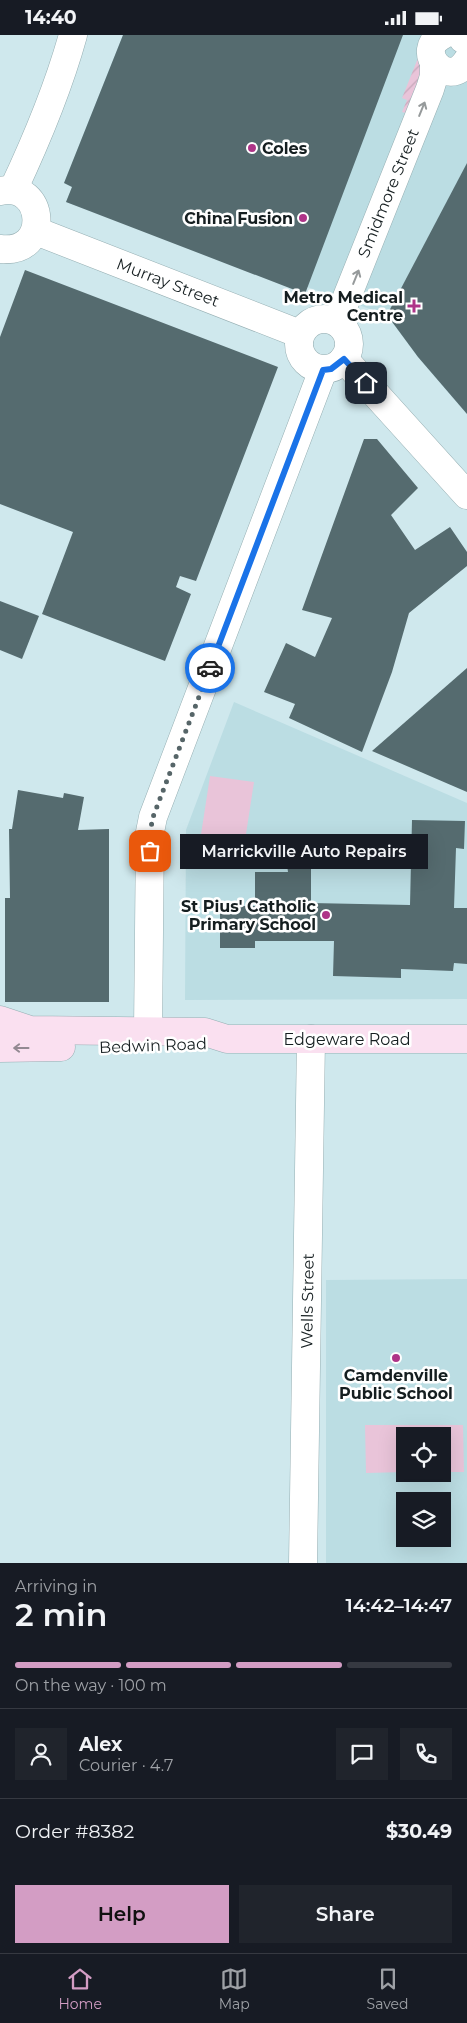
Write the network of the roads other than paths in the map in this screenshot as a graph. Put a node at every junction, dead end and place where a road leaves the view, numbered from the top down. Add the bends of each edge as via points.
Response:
1 (73, 35) edge
2 (452, 43) edge
3 (7, 191) edge
4 (36, 231) junction
5 (0, 249) edge
6 (337, 322) junction
7 (300, 334) junction
8 (333, 365) junction
9 (467, 495) edge
10 (0, 1020) edge
11 (148, 1031) junction
12 (227, 1039) junction
13 (310, 1039) junction
14 (467, 1039) edge
15 (0, 1048) edge
16 (303, 1563) edge

1 - 3 street via 62,76 43,124
6 -> 2 street, Smidmore Street via 434,76
3 - 4 street via 23,194 31,201 38,221
4 - 5 street via 17,249
4 - 7 street, Murray Street
6 - 7 street via 329,319 311,321
6 - 8 street via 348,335 348,352
7 - 8 street via 298,342 302,358 308,364
8 - 9 street
8 - 11 street via 153,817 150,832
10 - 11 main road, Bedwin Road via 30,1030
11 - 12 main road, Bedwin Road via 205,1033
12 - 13 main road, Edgeware Road
12 -> 15 main road, Bedwin Road via 205,1046
13 - 14 main road, Edgeware Road
13 - 16 street, Wells Street

